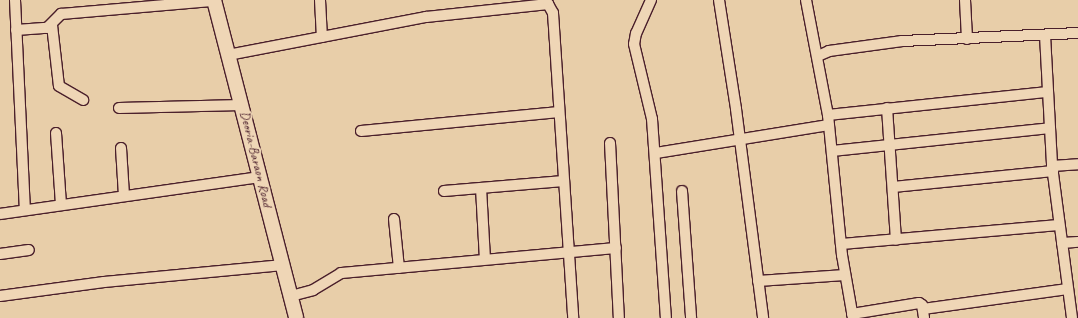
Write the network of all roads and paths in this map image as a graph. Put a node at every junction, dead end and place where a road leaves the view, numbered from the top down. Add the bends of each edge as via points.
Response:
1 (15, 0) edge
2 (214, 0) edge
3 (320, 0) edge
4 (651, 0) edge
5 (719, 0) edge
6 (806, 0) edge
7 (965, 0) edge
8 (52, 25) junction
9 (16, 30) junction
10 (1078, 33) edge
11 (1045, 35) junction
12 (322, 37) junction
13 (967, 39) junction
14 (228, 55) junction
15 (818, 56) junction
16 (1048, 92) junction
17 (83, 100) dead end
18 (242, 105) junction
19 (119, 108) dead end
20 (887, 108) junction
21 (559, 112) junction
22 (828, 120) junction
23 (1050, 128) junction
24 (361, 131) dead end
25 (56, 133) dead end
26 (740, 140) junction
27 (610, 143) dead end
28 (890, 146) junction
29 (121, 148) dead end
30 (832, 151) junction
31 (656, 153) junction
32 (1078, 164) edge
33 (1053, 169) junction
34 (260, 177) junction
35 (564, 181) junction
36 (893, 187) junction
37 (481, 188) junction
38 (682, 190) dead end
39 (444, 192) dead end
40 (124, 196) junction
41 (61, 205) junction
42 (25, 210) junction
43 (0, 214) edge
44 (394, 219) dead end
45 (1059, 226) junction
46 (896, 240) junction
47 (1078, 242) edge
48 (1062, 243) junction
49 (841, 244) junction
50 (616, 248) junction
51 (29, 250) dead end
52 (569, 252) junction
53 (0, 254) edge
54 (485, 259) junction
55 (283, 265) junction
56 (399, 268) junction
57 (845, 275) junction
58 (758, 281) junction
59 (1068, 289) junction
60 (0, 296) edge
61 (291, 296) junction
62 (924, 313) edge
63 (853, 316) edge
64 (1074, 316) edge
65 (296, 318) edge
66 (573, 318) edge
67 (619, 318) edge
68 (666, 318) edge
69 (691, 318) edge
70 (763, 318) edge

1 - 9 street
2 - 8 street via 61,14 56,16
2 - 14 street, Deoria-Baraon Road
3 - 12 street
4 - 31 street via 636,33 634,44 652,119
5 - 26 street
6 - 15 street
7 - 13 street
8 - 9 street via 47,28
8 - 17 street via 58,86
9 - 42 street
10 - 11 street
11 - 13 street
11 - 16 street
12 - 14 street
12 - 21 street via 426,17 548,4 553,13
13 - 15 street via 902,41 829,51
14 - 18 street, Deoria-Baraon Road
15 - 22 street
16 - 20 street
16 - 23 street
18 - 19 street
18 - 34 street, Deoria-Baraon Road
20 - 22 street
20 - 28 street
21 - 24 street
21 - 35 street
22 - 26 street
22 - 30 street
23 - 28 street
23 - 33 street
25 - 41 street
26 - 31 street
26 - 58 street
27 - 50 street
28 - 30 street
28 - 36 street
29 - 40 street
30 - 49 street
31 - 68 street
32 - 33 street
33 - 36 street
33 - 45 street
34 - 40 street
34 - 55 street, Deoria-Baraon Road
35 - 37 street
35 - 52 street
36 - 46 street
37 - 39 street
37 - 54 street
38 - 69 street
40 - 41 street
41 - 42 street
42 - 43 street
44 - 56 street
45 - 46 street
45 - 48 street
46 - 49 street
47 - 48 street
48 - 59 street
49 - 57 street
50 - 52 street
50 - 67 street
51 - 53 street
52 - 54 street
52 - 66 street
54 - 56 street
55 - 60 street via 104,282
55 - 61 street, Deoria-Baraon Road
56 - 61 street via 341,273 313,290
57 - 58 street
57 - 63 street
58 - 70 street
59 - 62 street
59 - 64 street
61 - 65 street, Deoria-Baraon Road
62 - 63 street via 919,303

